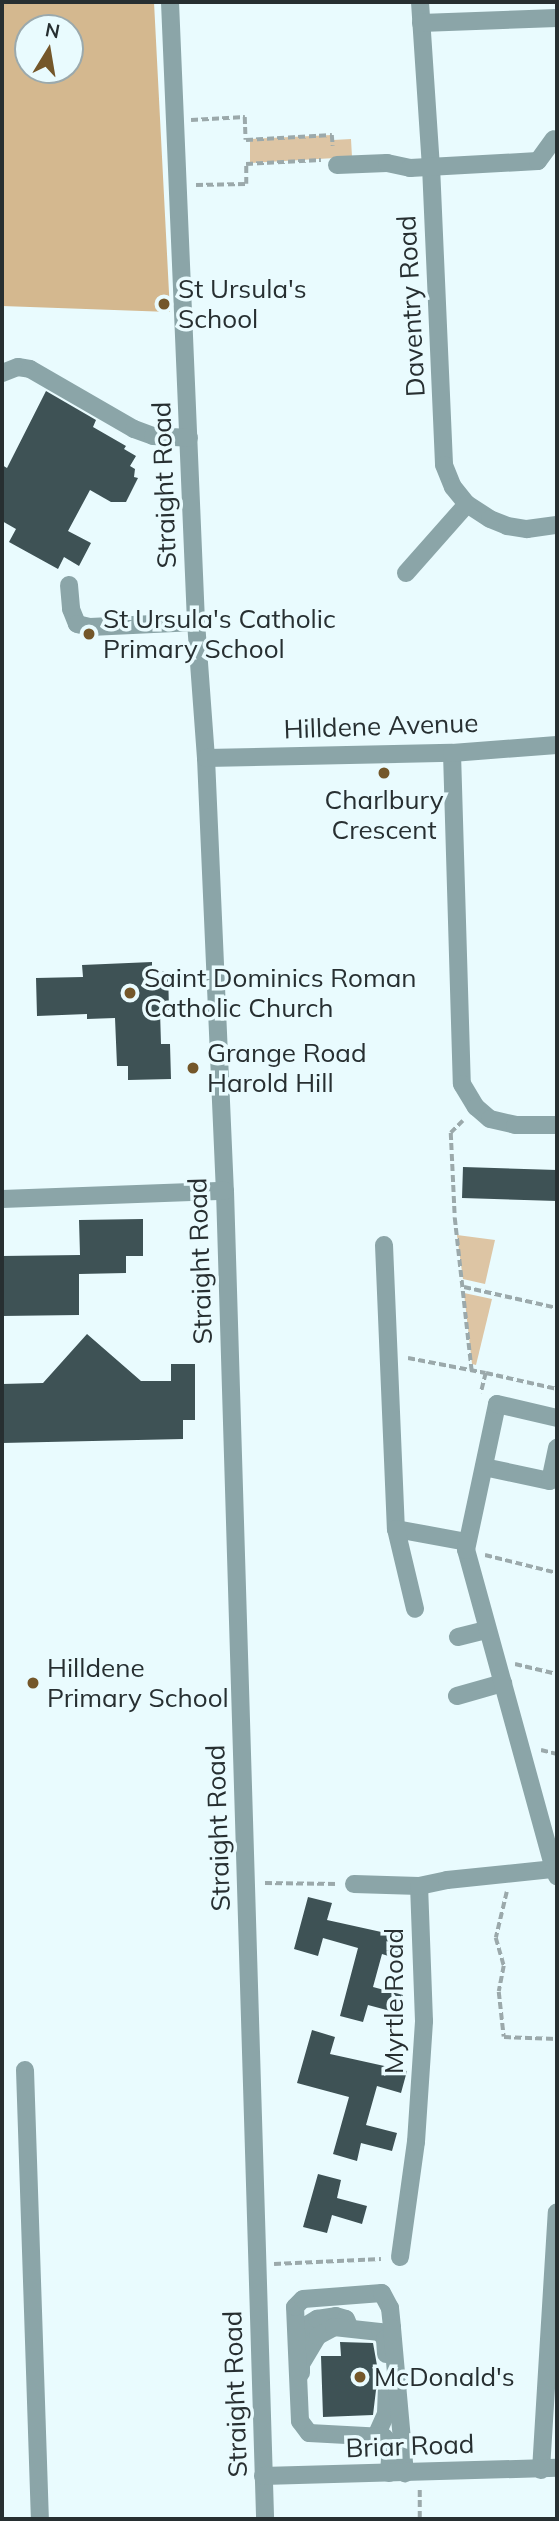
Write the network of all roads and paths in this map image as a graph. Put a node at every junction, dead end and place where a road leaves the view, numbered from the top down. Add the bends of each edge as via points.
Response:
1 (170, 2) edge
2 (420, 2) edge
3 (557, 18) edge
4 (421, 23) junction
5 (176, 120) junction
6 (554, 139) dead end
7 (335, 162) junction
8 (431, 166) junction
9 (178, 186) junction
10 (2, 373) edge
11 (189, 438) junction
12 (467, 504) junction
13 (557, 525) edge
14 (406, 573) dead end
15 (69, 585) dead end
16 (196, 622) junction
17 (557, 745) edge
18 (452, 752) junction
19 (206, 758) junction
20 (476, 1107) junction
21 (557, 1125) edge
22 (225, 1191) junction
23 (2, 1199) edge
24 (384, 1245) dead end
25 (464, 1287) junction
26 (557, 1308) edge
27 (388, 1354) junction
28 (472, 1372) junction
29 (486, 1373) junction
30 (557, 1389) edge
31 (497, 1404) junction
32 (557, 1418) edge
33 (557, 1448) edge
34 (484, 1466) junction
35 (396, 1529) junction
36 (467, 1546) junction
37 (557, 1573) edge
38 (415, 1609) dead end
39 (487, 1630) junction
40 (458, 1637) dead end
41 (496, 1659) junction
42 (557, 1674) edge
43 (503, 1683) junction
44 (457, 1696) dead end
45 (512, 1873) junction
46 (556, 1873) edge
47 (246, 1882) junction
48 (354, 1884) joint
49 (419, 1886) junction
50 (557, 2039) edge
51 (25, 2070) dead end
52 (557, 2212) edge
53 (400, 2258) joint
54 (258, 2264) junction
55 (387, 2387) junction
56 (397, 2405) junction
57 (299, 2411) junction
58 (377, 2434) junction
59 (549, 2469) edge
60 (404, 2473) junction
61 (263, 2476) junction
62 (40, 2519) edge
63 (265, 2519) edge
64 (420, 2519) edge

1 - 5 street, Straight Road
2 - 4 street, Daventry Road
3 - 4 street
4 - 8 street, Daventry Road
5 - 7 path via 245,117 246,140 332,135
5 - 9 street, Straight Road
6 - 8 street via 538,161
7 - 8 street
7 - 9 path via 246,164 246,184
8 - 12 street, Daventry Road via 444,465
9 - 11 street, Straight Road
10 - 11 street via 18,367 30,369 134,429 152,436
11 - 16 street, Straight Road
12 - 13 street, Daventry Road via 507,526
12 - 14 street
15 - 16 street via 77,624
16 - 19 street, Straight Road
17 - 18 street, Hilldene Avenue
18 - 19 street, Hilldene Avenue
18 - 20 street via 462,1084
19 - 22 street, Straight Road
20 - 21 street via 490,1119 516,1125
20 - 25 path via 451,1133
22 - 23 street
22 - 47 street, Straight Road
24 - 27 street
25 - 26 path
25 - 28 path
27 - 28 path
27 - 35 street
28 - 29 path
29 - 30 path
29 - 31 path via 481,1395
31 - 32 street
31 - 34 street
33 - 34 street via 550,1481
34 - 36 street
35 - 36 street
35 - 38 street
36 - 37 path
36 - 39 street
39 - 40 street
39 - 41 street
41 - 42 path
41 - 43 street
43 - 44 street
43 - 46 street
45 - 46 street
45 - 49 street
45 - 50 path via 496,1938 504,1966 499,1992 504,2037
47 - 48 path
47 - 54 street, Straight Road
48 - 49 street
49 - 53 street, Myrtle Road via 424,2021 416,2142
51 - 62 street
52 - 59 street
53 - 54 path
54 - 61 street, Straight Road
55 - 56 street
55 - 57 street via 385,2339 380,2332 350,2328 346,2319 325,2316 307,2325 299,2344
55 - 58 street via 386,2414
56 - 57 street via 390,2308 382,2293 303,2299 295,2307
56 - 60 street
57 - 58 street via 309,2433
58 - 60 street via 391,2445
59 - 60 street, Briar Road
60 - 61 street, Briar Road
60 - 64 path
61 - 63 street, Straight Road

